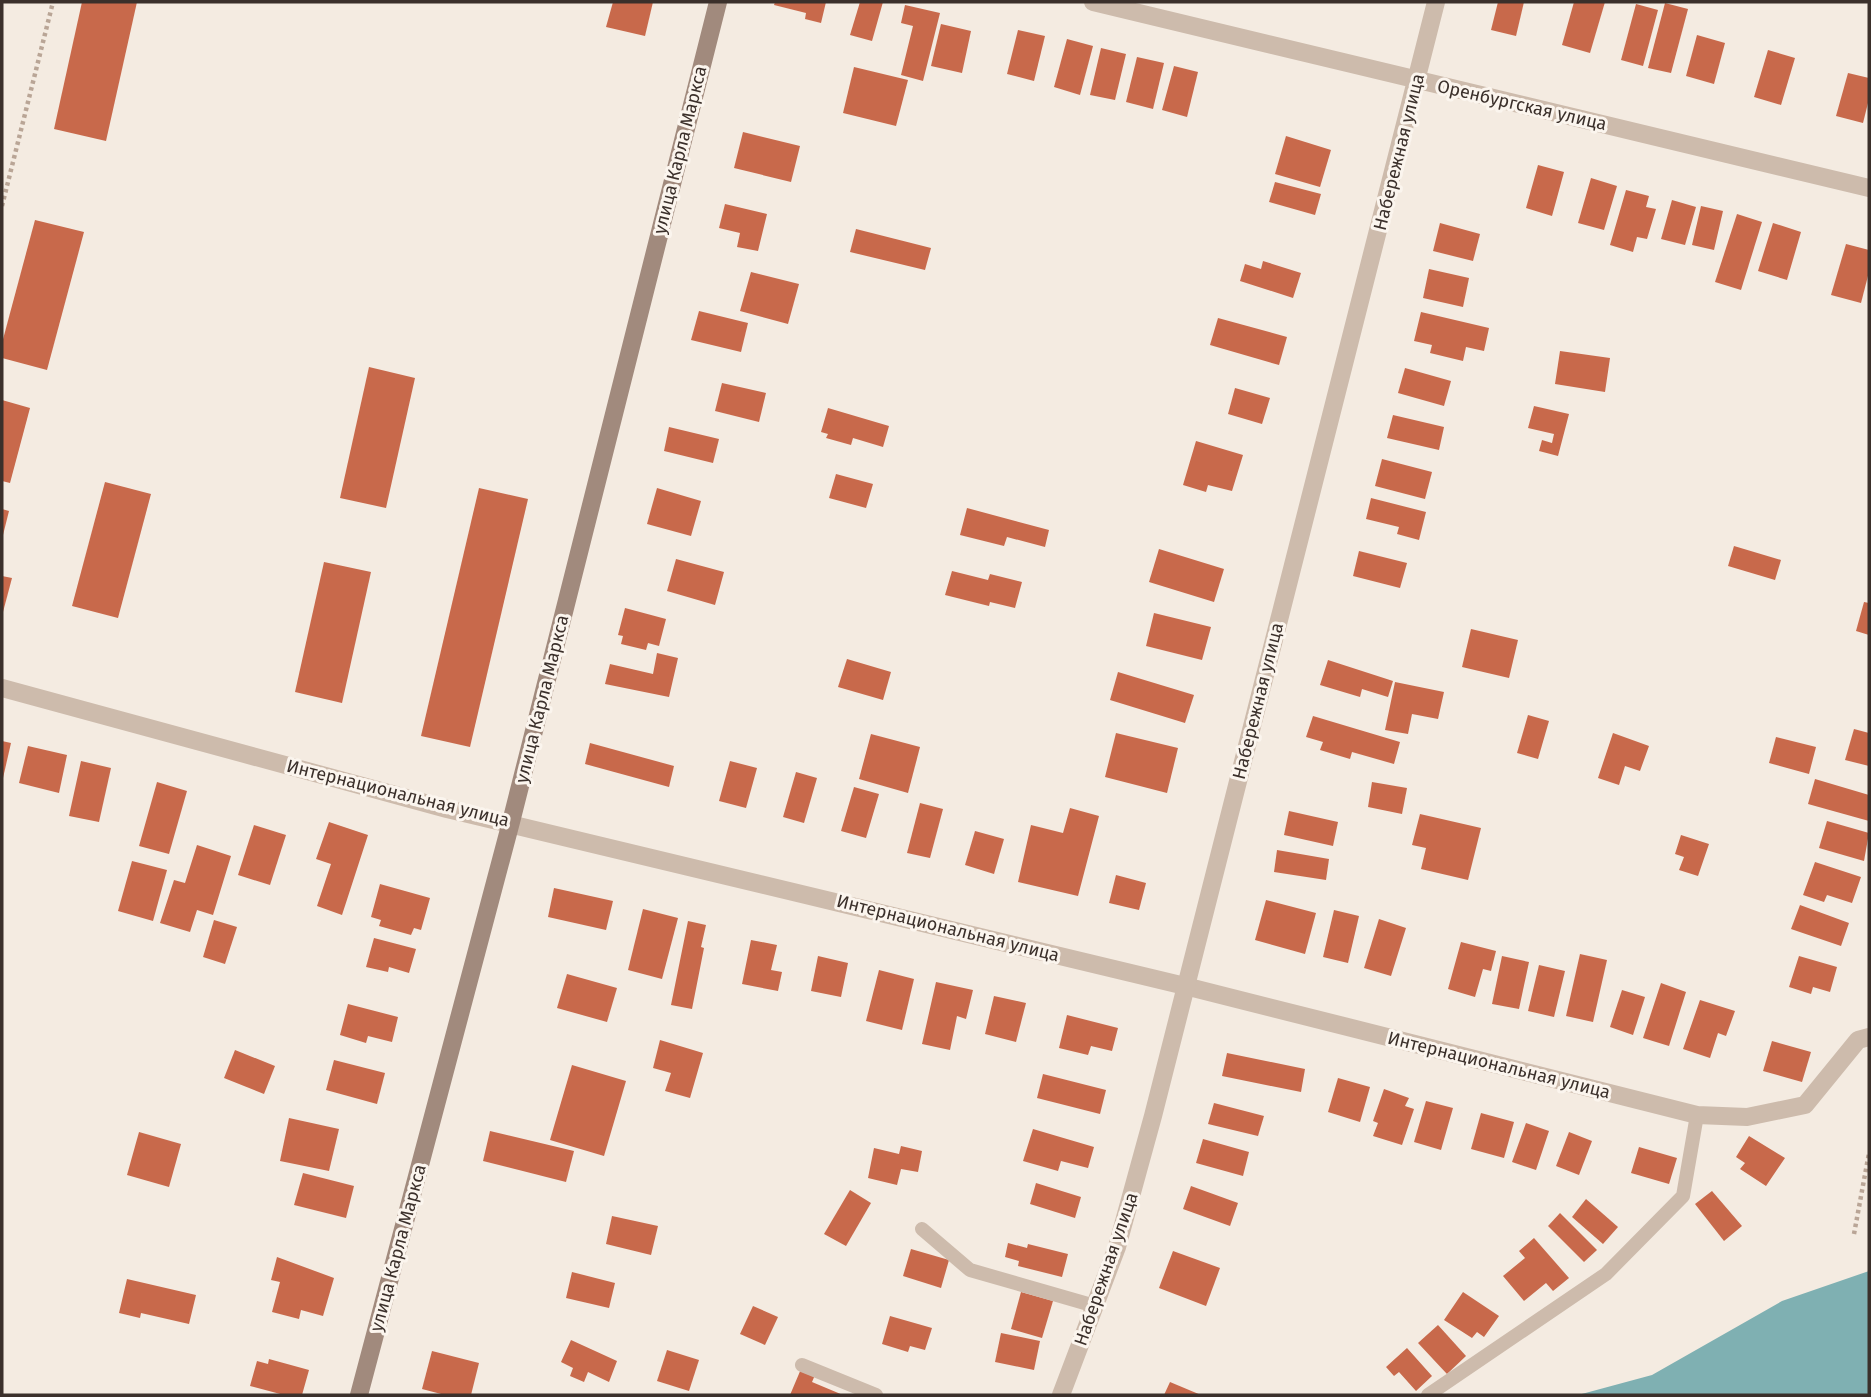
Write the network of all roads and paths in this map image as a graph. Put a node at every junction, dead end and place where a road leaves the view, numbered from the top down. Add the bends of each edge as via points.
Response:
1 (53, 2) edge
2 (718, 2) edge
3 (1093, 2) edge
4 (1436, 2) edge
5 (1418, 80) junction
6 (1869, 188) edge
7 (2, 206) edge
8 (2, 688) edge
9 (510, 822) junction
10 (1185, 986) junction
11 (1869, 1037) edge
12 (1697, 1115) junction
13 (1869, 1153) edge
14 (922, 1229) dead end
15 (1854, 1234) dead end
16 (1095, 1306) junction
17 (802, 1365) dead end
18 (359, 1395) edge
19 (876, 1395) edge
20 (1061, 1395) edge
21 (1428, 1395) edge

1 - 7 path
2 - 9 main road, улица Карла Маркса
3 - 5 street, Оренбургская улица
4 - 5 street, Набережная улица
5 - 6 street, Оренбургская улица
5 - 10 street, Набережная улица
8 - 9 street, Интернациональная улица
9 - 10 street, Интернациональная улица
9 - 18 main road, улица Карла Маркса
10 - 12 street, Интернациональная улица
10 - 16 street, Набережная улица via 1117,1247
11 - 12 street, Интернациональная улица via 1858,1040 1805,1105 1747,1117
12 - 21 lane via 1683,1196 1606,1274
13 - 15 path
14 - 16 lane via 970,1270
16 - 20 street, Набережная улица
17 - 19 lane

